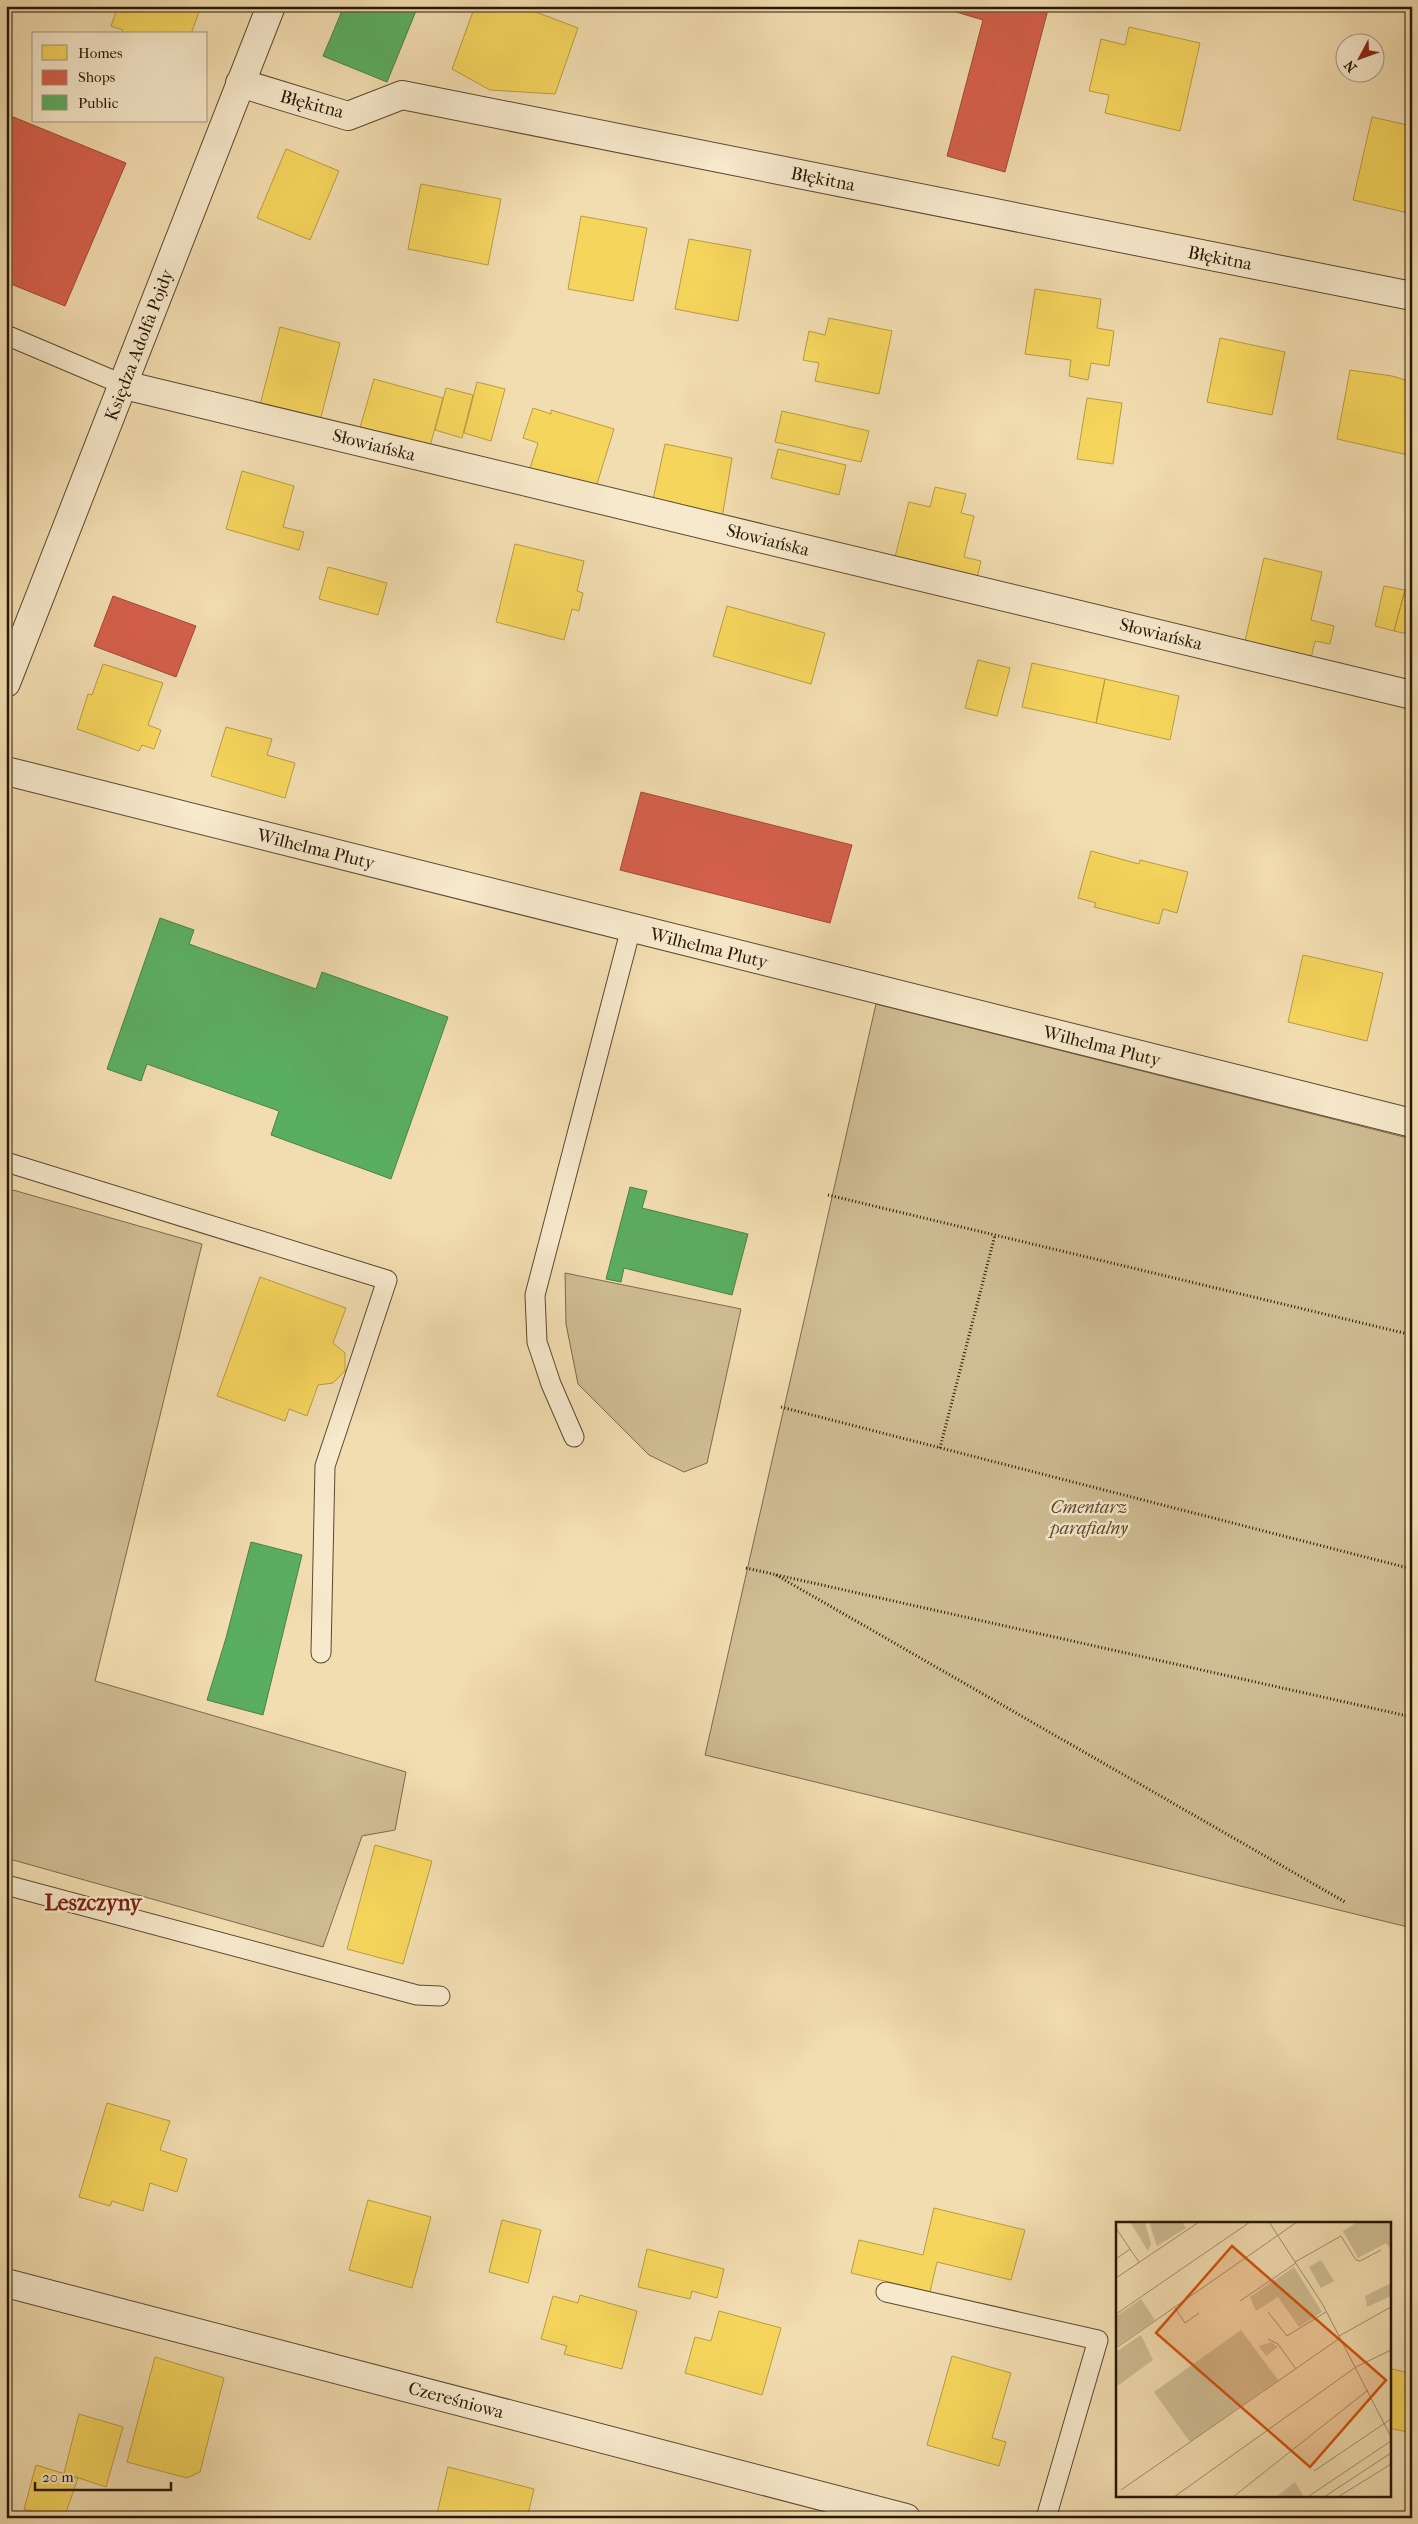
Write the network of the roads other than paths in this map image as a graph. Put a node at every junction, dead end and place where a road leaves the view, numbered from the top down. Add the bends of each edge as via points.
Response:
1 (271, 6) edge
2 (240, 83) junction
3 (1412, 296) edge
4 (6, 335) edge
5 (124, 385) junction
6 (6, 682) edge
7 (1412, 695) edge
8 (6, 771) edge
9 (631, 928) junction
10 (1412, 1123) edge
11 (6, 1162) edge
12 (574, 1437) dead end
13 (321, 1653) dead end
14 (6, 1885) edge
15 (440, 1996) dead end
16 (6, 2283) edge
17 (886, 2292) dead end
18 (906, 2518) edge
19 (1046, 2518) edge

1 - 2 street, Księdza Adolfa Pojdy
2 - 3 street, Błękitna via 348,116 402,95
2 - 5 street, Księdza Adolfa Pojdy
4 - 5 lane
5 - 6 street, Księdza Adolfa Pojdy
5 - 7 street, Słowiańska
8 - 9 street, Wilhelma Pluty
9 - 10 street, Wilhelma Pluty
9 - 12 lane via 535,1295 537,1342
11 - 13 lane via 387,1280 324,1466
14 - 15 lane via 417,1995
16 - 18 street, Czereśniowa
17 - 19 lane via 1098,2340

